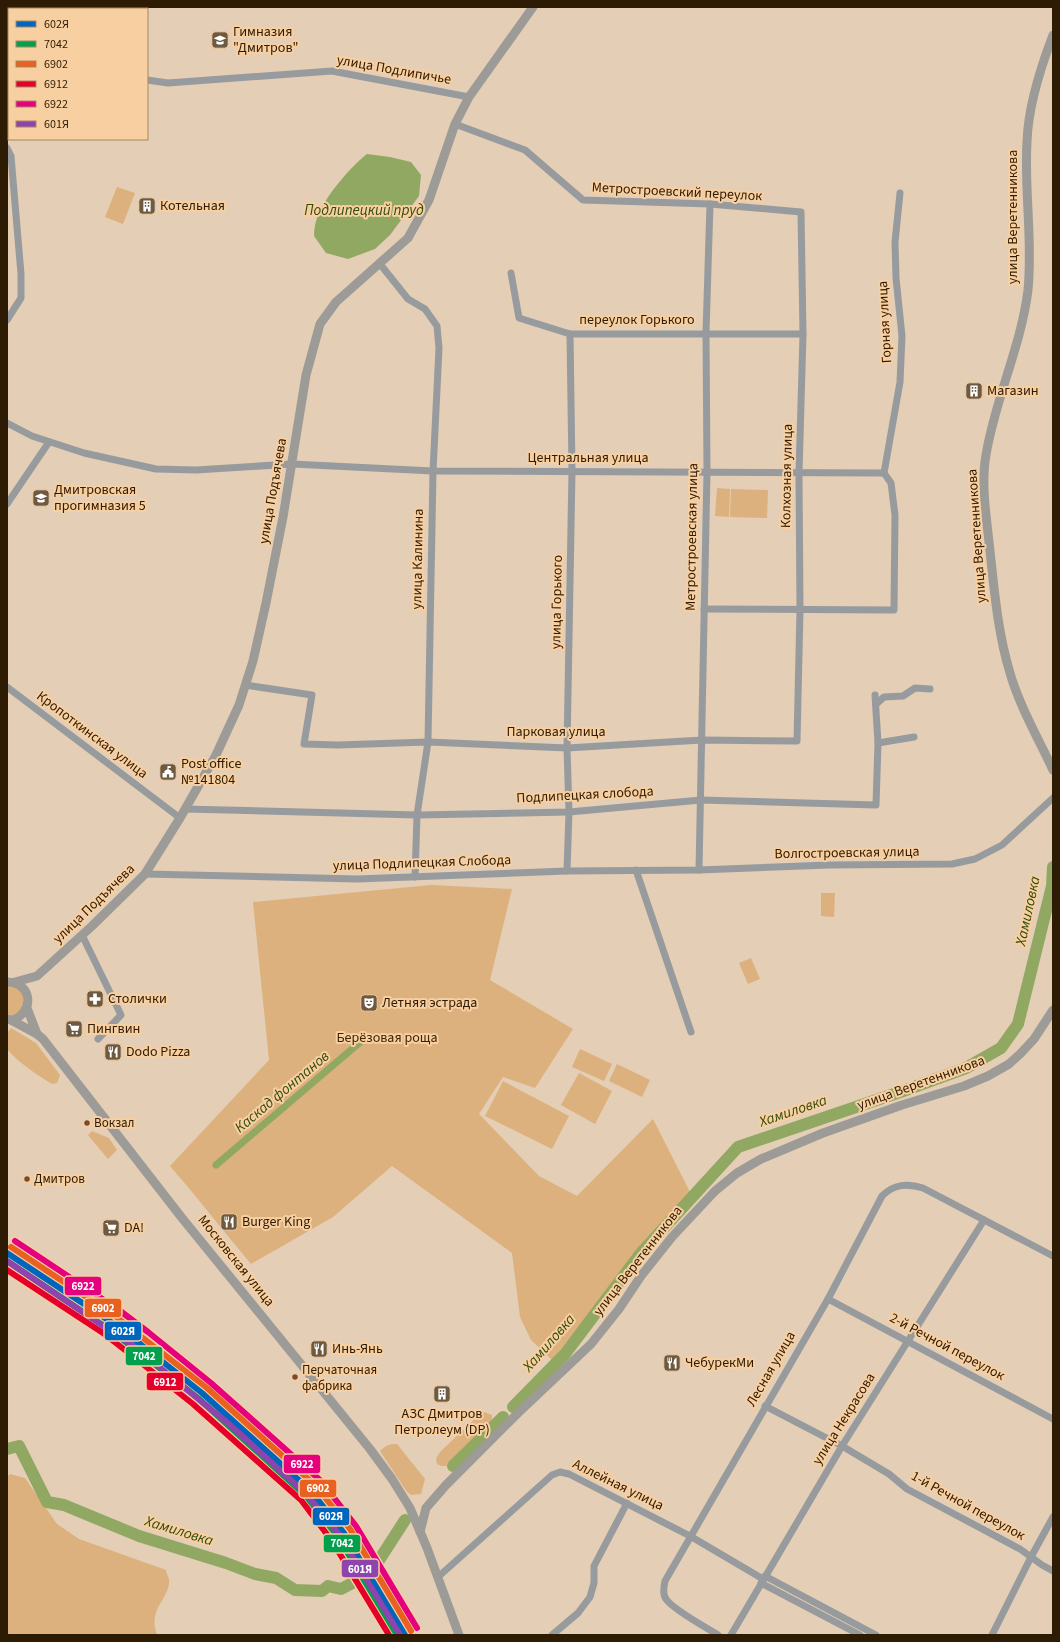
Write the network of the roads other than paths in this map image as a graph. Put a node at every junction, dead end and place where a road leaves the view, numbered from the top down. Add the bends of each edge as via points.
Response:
1 (533, 7) edge
2 (1053, 35) edge
3 (148, 80) edge
4 (469, 97) junction
5 (454, 124) junction
6 (7, 148) edge
7 (900, 193) dead end
8 (710, 204) junction
9 (801, 212) joint
10 (380, 264) junction
11 (511, 273) dead end
12 (7, 320) edge
13 (706, 333) junction
14 (570, 334) junction
15 (803, 334) junction
16 (7, 423) edge
17 (49, 442) junction
18 (292, 464) junction
19 (433, 471) junction
20 (572, 471) junction
21 (707, 472) junction
22 (799, 473) junction
23 (884, 473) junction
24 (7, 504) edge
25 (704, 610) junction
26 (800, 610) junction
27 (245, 685) junction
28 (7, 687) edge
29 (930, 689) dead end
30 (875, 695) dead end
31 (876, 704) junction
32 (914, 737) dead end
33 (702, 740) junction
34 (798, 740) joint
35 (428, 742) junction
36 (878, 743) junction
37 (567, 748) junction
38 (1053, 770) edge
39 (1053, 798) edge
40 (701, 800) junction
41 (185, 809) junction
42 (569, 812) junction
43 (418, 815) junction
44 (180, 818) junction
45 (636, 870) junction
46 (699, 870) junction
47 (567, 871) junction
48 (146, 874) junction
49 (415, 877) junction
50 (82, 935) junction
51 (35, 978) junction
52 (9, 982) edge
53 (28, 1003) junction
54 (1053, 1010) edge
55 (9, 1020) edge
56 (690, 1032) dead end
57 (37, 1034) junction
58 (98, 1039) dead end
59 (984, 1220) junction
60 (1053, 1255) edge
61 (828, 1299) junction
62 (907, 1341) junction
63 (765, 1406) junction
64 (1053, 1419) edge
65 (842, 1446) junction
66 (627, 1503) junction
67 (1053, 1517) edge
68 (420, 1530) junction
69 (690, 1536) junction
70 (1031, 1557) junction
71 (1053, 1571) edge
72 (438, 1577) junction
73 (763, 1579) junction
74 (459, 1635) edge
75 (552, 1635) edge
76 (718, 1635) edge
77 (731, 1635) edge
78 (860, 1635) edge
79 (876, 1635) edge
80 (992, 1635) edge

1 - 4 main road, улица Подъячева
2 - 38 main road, улица Веретенникова via 1029,116 1028,288 1018,339 991,428 984,476 985,508 1002,645 1011,676
3 - 4 street, улица Подлипичье via 168,83 332,71
4 - 5 main road, улица Подъячева
5 - 8 street, Метростроевский переулок via 526,150 583,200
5 - 10 main road, улица Подъячева via 429,200 408,238
6 - 12 street via 11,156 21,274 20,298
7 - 23 street, Горная улица via 895,242 902,336 900,382
8 - 9 street, Метростроевский переулок
8 - 13 street, Метростроевская улица
9 - 15 street, Колхозная улица
10 - 18 main road, улица Подъячева via 336,302 320,324 306,374
10 - 19 street, улица Калинина via 408,299 425,309 437,326
11 - 14 street, переулок Горького via 519,318
13 - 14 street, переулок Горького
13 - 15 street, переулок Горького
13 - 21 street, Метростроевская улица
14 - 20 street, улица Горького
15 - 22 street, Колхозная улица
16 - 17 street, Центральная улица
17 - 18 street, Центральная улица via 108,460 156,469 196,470
17 - 24 street
18 - 19 street, Центральная улица
18 - 27 main road, улица Подъячева via 266,603
19 - 20 street, Центральная улица
19 - 35 street, улица Калинина
20 - 21 street, Центральная улица
20 - 37 street, улица Горького
21 - 22 street, Центральная улица
21 - 25 street, Метростроевская улица
22 - 23 street, Центральная улица
22 - 26 street, Колхозная улица
23 - 26 street via 891,483 895,515 894,610
25 - 26 street
25 - 33 street, Метростроевская улица
26 - 34 street, Колхозная улица
27 - 35 street, Парковая улица via 312,695 304,744
27 - 41 main road, улица Подъячева via 239,705 216,755
28 - 44 street, Кропоткинская улица
29 - 31 street via 915,688 903,696 884,697
30 - 31 street, Подлипецкая слобода
31 - 36 street, Подлипецкая слобода
32 - 36 street
33 - 34 street, Парковая улица
33 - 37 street, Парковая улица
33 - 40 street, Метростроевская улица
35 - 37 street, Парковая улица
35 - 43 street, улица Калинина
36 - 40 street, Подлипецкая слобода via 876,805
37 - 42 street, улица Горького
39 - 46 street, Волгостроевская улица via 1002,846 975,859 952,864
40 - 42 street, Подлипецкая слобода
40 - 46 street, Метростроевская улица
41 - 43 street, Подлипецкая слобода
41 - 44 main road, улица Подъячева
42 - 43 street, Подлипецкая слобода
42 - 47 street, улица Горького
43 - 49 street, улица Калинина
44 - 48 main road, улица Подъячева
45 - 46 street, улица Подлипецкая Слобода
45 - 47 street, улица Подлипецкая Слобода
45 - 56 street
47 - 49 street, улица Подлипецкая Слобода
48 - 49 street, улица Подлипецкая Слобода via 357,879
48 - 50 main road, улица Подъячева
50 - 51 main road, улица Подъячева
50 - 58 street via 121,1015
51 - 52 main road
51 - 53 main road, улица Подъячева
52 - 53 main road, Московская улица via 24,989
53 - 55 main road, Московская улица via 20,1017
53 - 57 main road, Московская улица
54 - 68 main road, улица Веретенникова via 1034,1040 1008,1064 988,1076 902,1105 761,1159 737,1173 715,1191 672,1237 591,1344 446,1485 426,1508
55 - 57 main road, Московская улица
57 - 68 main road, Московская улица via 77,1081 182,1218 370,1449 410,1508
59 - 60 street, Лесная улица
59 - 61 street, Лесная улица via 923,1188 912,1185 888,1190 882,1196
59 - 62 street, улица Некрасова
61 - 62 street, 2-й Речной переулок
61 - 63 street, Лесная улица
62 - 64 street, 2-й Речной переулок
62 - 65 street, улица Некрасова
63 - 65 street, 1-й Речной переулок
63 - 69 street, Лесная улица
65 - 70 street, 1-й Речной переулок via 889,1474 907,1489
65 - 73 street, улица Некрасова
66 - 69 street, Аллейная улица
66 - 72 street, Аллейная улица via 569,1474 560,1472 552,1475
66 - 75 street via 594,1566 594,1583 590,1597 578,1613
67 - 70 street
68 - 72 main road, Московская улица
69 - 73 street, Аллейная улица
69 - 76 street, Лесная улица via 665,1581 666,1599
70 - 71 street, 1-й Речной переулок
70 - 80 street
72 - 74 main road, Московская улица
73 - 77 street, улица Некрасова
73 - 78 street, Аллейная улица
73 - 79 street, Аллейная улица

